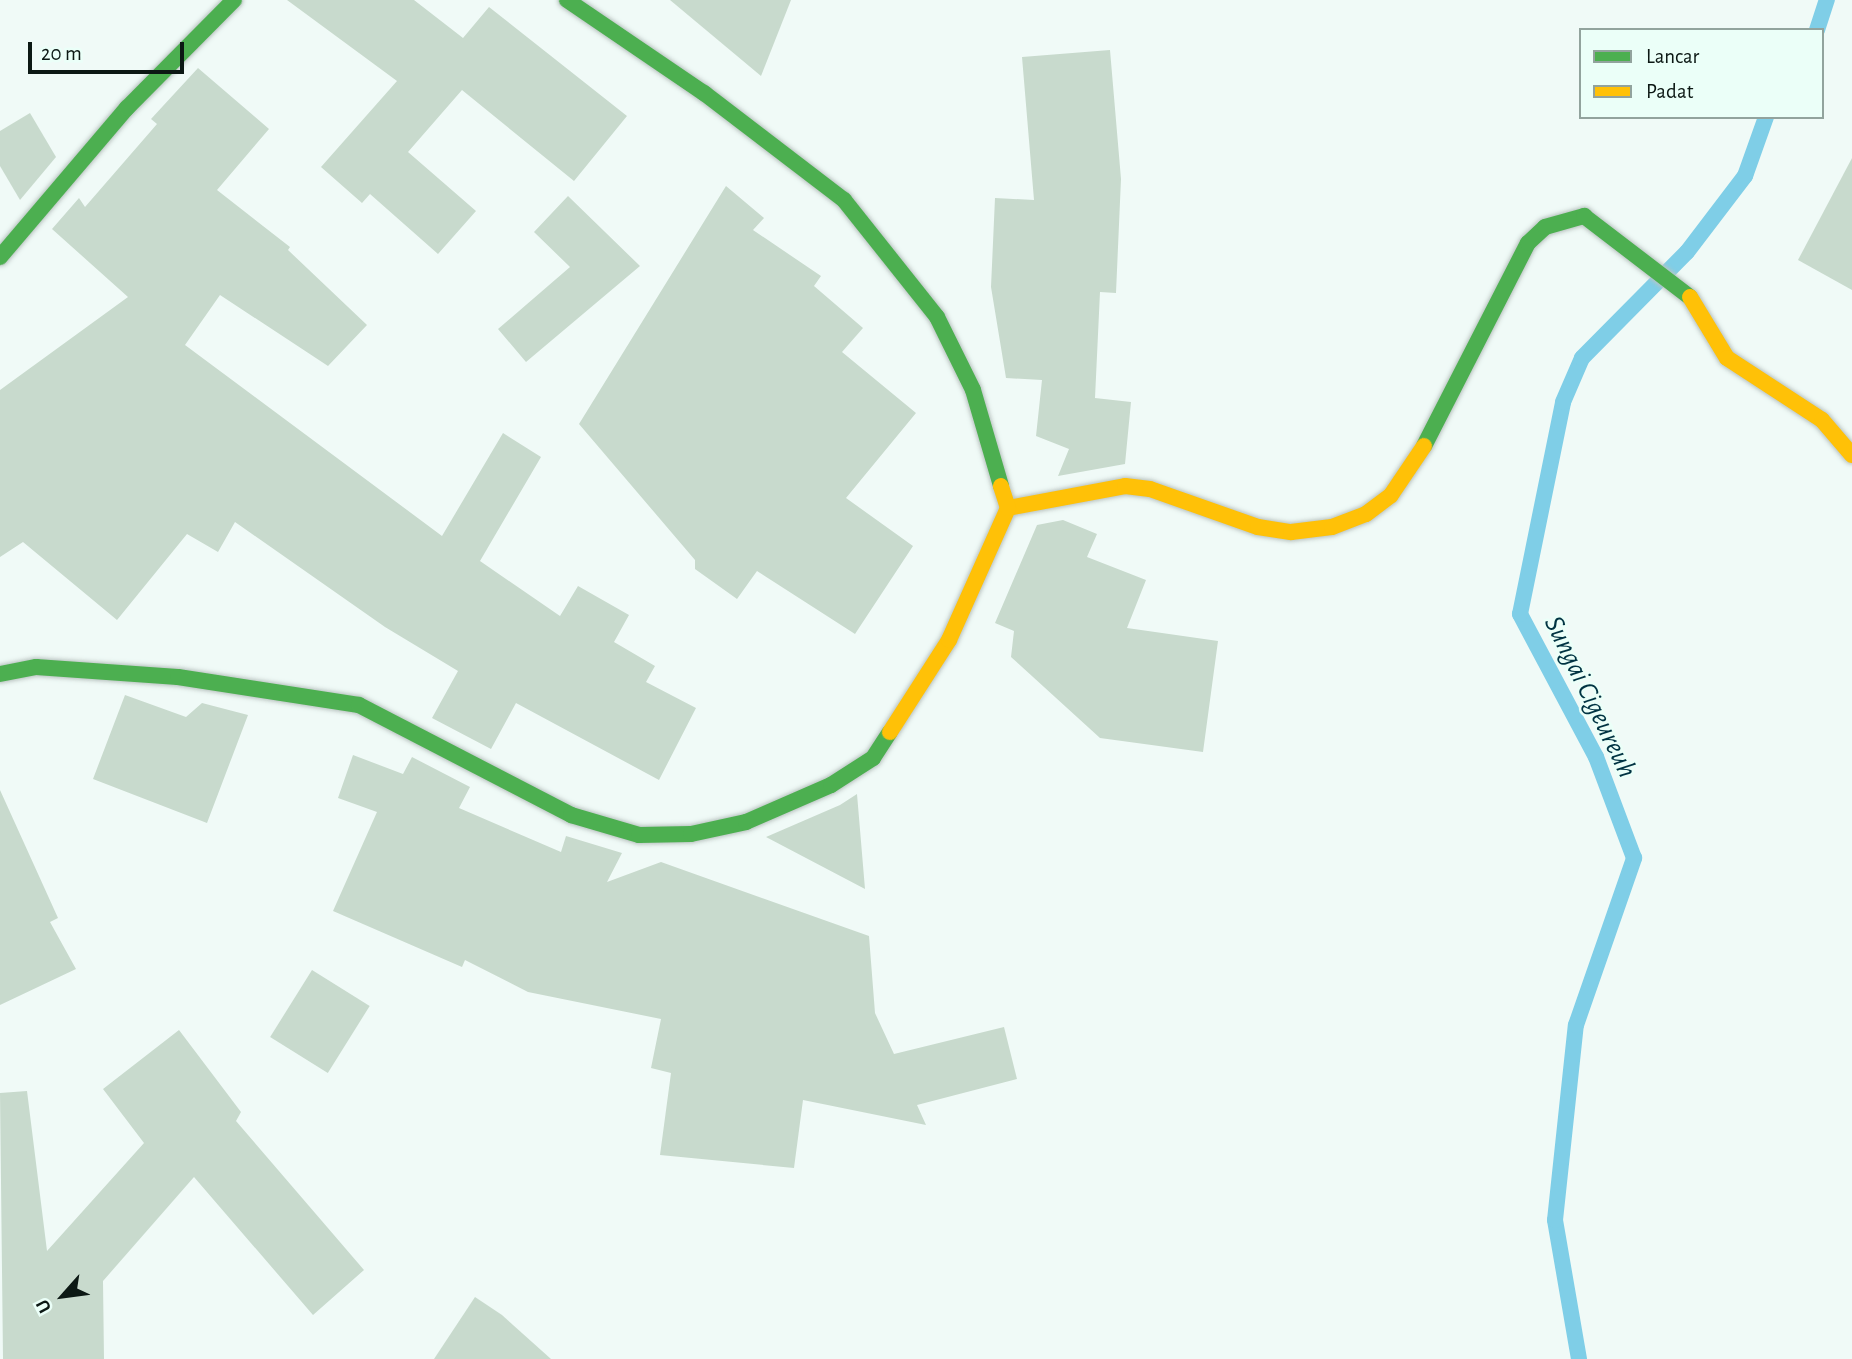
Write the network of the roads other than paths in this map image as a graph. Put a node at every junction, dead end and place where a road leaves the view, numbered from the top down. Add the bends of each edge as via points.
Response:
1 (234, 0) edge
2 (568, 0) edge
3 (0, 257) edge
4 (1852, 455) edge
5 (1007, 508) junction
6 (0, 674) edge

1 - 3 street via 127,108
2 - 5 street via 704,93 844,200 937,317 973,390
4 - 5 street via 1822,420 1727,358 1702,313 1674,282 1584,216 1545,227 1528,243 1414,466 1391,495 1366,514 1332,527 1291,532 1258,527 1150,489 1125,486
5 - 6 street via 948,640 873,758 831,785 746,822 691,834 639,835 571,815 359,705 178,677 36,667

